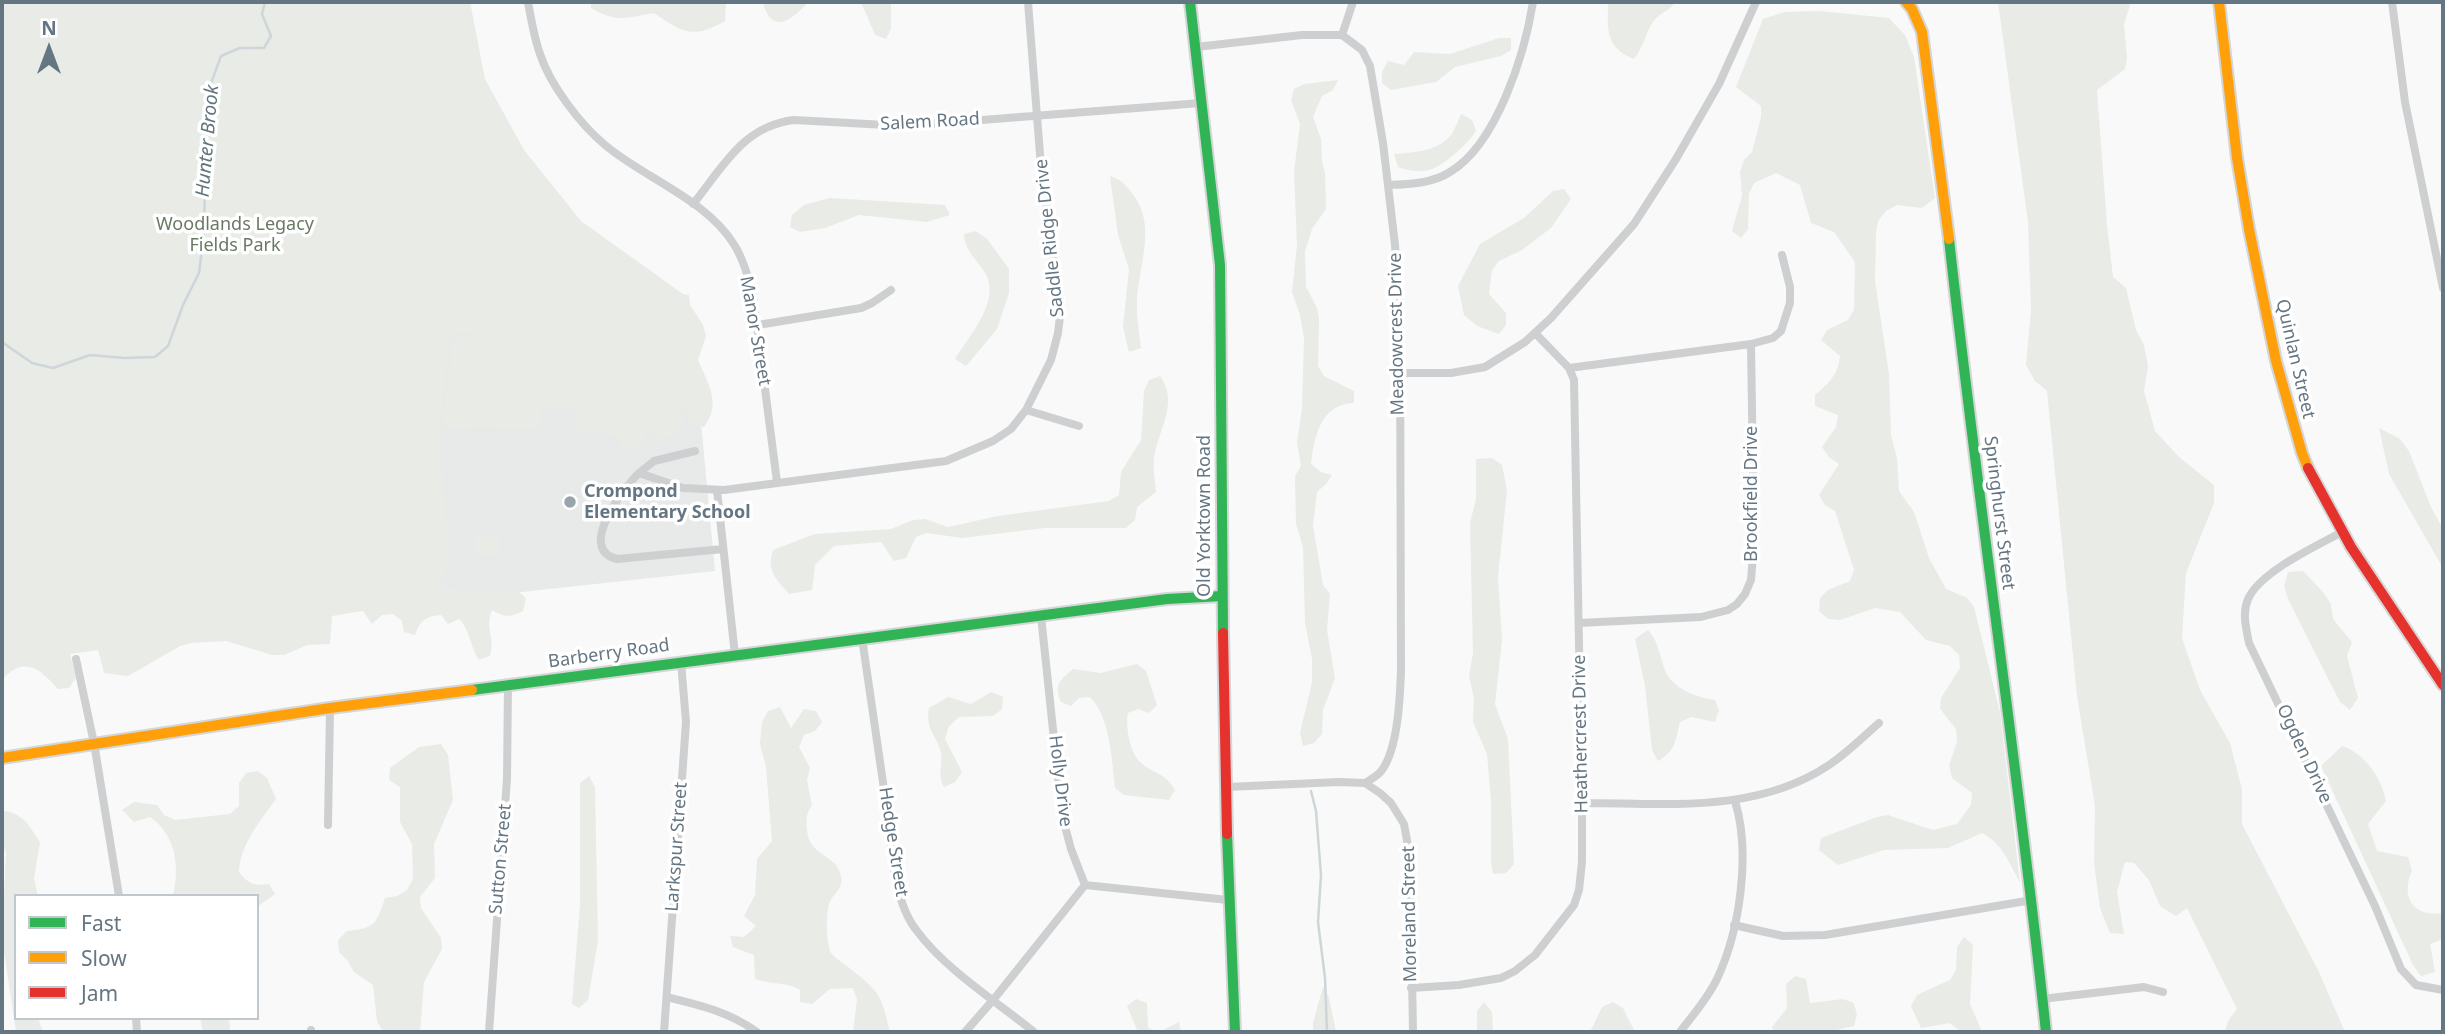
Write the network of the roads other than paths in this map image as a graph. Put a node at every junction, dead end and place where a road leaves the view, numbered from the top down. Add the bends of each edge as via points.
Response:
1 (528, 2) edge
2 (1028, 2) edge
3 (1190, 2) edge
4 (1353, 2) edge
5 (1533, 2) edge
6 (1756, 2) edge
7 (1906, 2) edge
8 (2219, 2) edge
9 (2392, 2) edge
10 (1342, 35) junction
11 (1196, 47) junction
12 (1201, 103) junction
13 (1037, 115) junction
14 (1388, 186) junction
15 (694, 204) junction
16 (1782, 255) dead end
17 (2443, 288) edge
18 (891, 290) dead end
19 (758, 325) junction
20 (1535, 333) junction
21 (1751, 344) junction
22 (1569, 368) junction
23 (1400, 373) junction
24 (1026, 410) junction
25 (1079, 426) dead end
26 (695, 451) dead end
27 (639, 473) junction
28 (778, 482) junction
29 (717, 490) junction
30 (2342, 532) junction
31 (723, 549) junction
32 (1223, 596) junction
33 (1041, 616) junction
34 (1579, 623) junction
35 (862, 638) junction
36 (735, 655) junction
37 (76, 659) dead end
38 (681, 662) junction
39 (508, 685) junction
40 (2443, 685) edge
41 (330, 708) junction
42 (1879, 723) dead end
43 (94, 743) junction
44 (2, 758) edge
45 (1365, 783) junction
46 (1227, 787) junction
47 (1735, 801) junction
48 (1582, 803) junction
49 (328, 825) dead end
50 (1085, 885) junction
51 (119, 894) edge
52 (1227, 900) junction
53 (2032, 900) junction
54 (1734, 925) junction
55 (1412, 988) junction
56 (2443, 990) edge
57 (2163, 992) dead end
58 (667, 997) junction
59 (994, 999) junction
60 (2042, 999) junction
61 (489, 1032) edge
62 (664, 1032) edge
63 (757, 1032) edge
64 (965, 1032) edge
65 (1034, 1032) edge
66 (1236, 1032) edge
67 (1413, 1032) edge
68 (1680, 1032) edge
69 (2046, 1032) edge

1 - 15 street, Manor Street via 540,56 581,121 635,168
2 - 13 street, Saddle Ridge Drive
3 - 11 street, Old Yorktown Road
4 - 10 street
5 - 14 street via 1520,62 1478,145 1440,177
6 - 20 street via 1719,84 1634,224
7 - 53 street, Springhurst Street via 1924,45
8 - 30 street, Quinlan Street via 2237,158 2276,361 2301,453
9 - 17 street via 2405,102
10 - 11 street
10 - 14 street, Meadowcrest Drive via 1363,50 1370,66
11 - 12 street, Old Yorktown Road
12 - 13 street, Salem Road
12 - 32 street, Old Yorktown Road via 1220,265
13 - 15 street, Salem Road via 904,126 779,122 743,141
13 - 24 street, Saddle Ridge Drive via 1061,308 1051,360
14 - 23 street, Meadowcrest Drive via 1400,313
15 - 19 street, Manor Street via 735,246 748,277
16 - 21 street via 1790,287 1786,320 1773,338
18 - 19 street via 862,308
19 - 28 street, Manor Street
20 - 22 street
20 - 23 street via 1485,367 1451,373
21 - 22 street
21 - 34 street, Brookfield Drive via 1754,543 1745,594 1728,610 1701,617
22 - 34 street, Heathercrest Drive via 1574,380
23 - 45 street, Meadowcrest Drive via 1400,705 1383,769
24 - 25 street
24 - 28 street, Saddle Ridge Drive via 1011,429 993,441 946,461
26 - 27 street via 654,461
27 - 29 street via 683,488
27 - 31 street via 618,497 603,529 606,554 618,559
28 - 29 street
29 - 31 street
30 - 40 street, Quinlan Street
30 - 56 street, Ogden Drive via 2264,576 2247,600 2247,635 2401,969 2416,985
31 - 36 street
32 - 33 street, Barberry Road
32 - 46 street, Old Yorktown Road
33 - 35 street, Barberry Road
33 - 50 street, Holly Drive via 1062,816
34 - 48 street, Heathercrest Drive
35 - 36 street, Barberry Road
35 - 59 street, Hedge Street via 901,901 916,931
36 - 38 street, Barberry Road
37 - 43 street
38 - 39 street, Barberry Road
38 - 58 street, Larkspur Street via 686,722
39 - 41 street, Barberry Road
39 - 61 street, Sutton Street via 507,779
41 - 43 street, Barberry Road
41 - 49 street
42 - 47 street via 1830,765 1777,790
43 - 44 street, Barberry Road
43 - 51 street
45 - 46 street
45 - 55 street, Moreland Street via 1391,803 1408,837
46 - 52 street, Old Yorktown Road
47 - 48 street
47 - 54 street via 1743,859
48 - 55 street, Heathercrest Drive via 1579,890 1574,905 1535,955 1516,971 1487,982
50 - 52 street
50 - 59 street
52 - 66 street, Old Yorktown Road
53 - 54 street via 1825,935 1783,936
53 - 60 street, Springhurst Street
54 - 68 street via 1717,980
55 - 67 street, Moreland Street
57 - 60 street via 2144,987
58 - 62 street, Larkspur Street
58 - 63 street via 714,1008
59 - 64 street
59 - 65 street, Hedge Street
60 - 69 street, Springhurst Street

